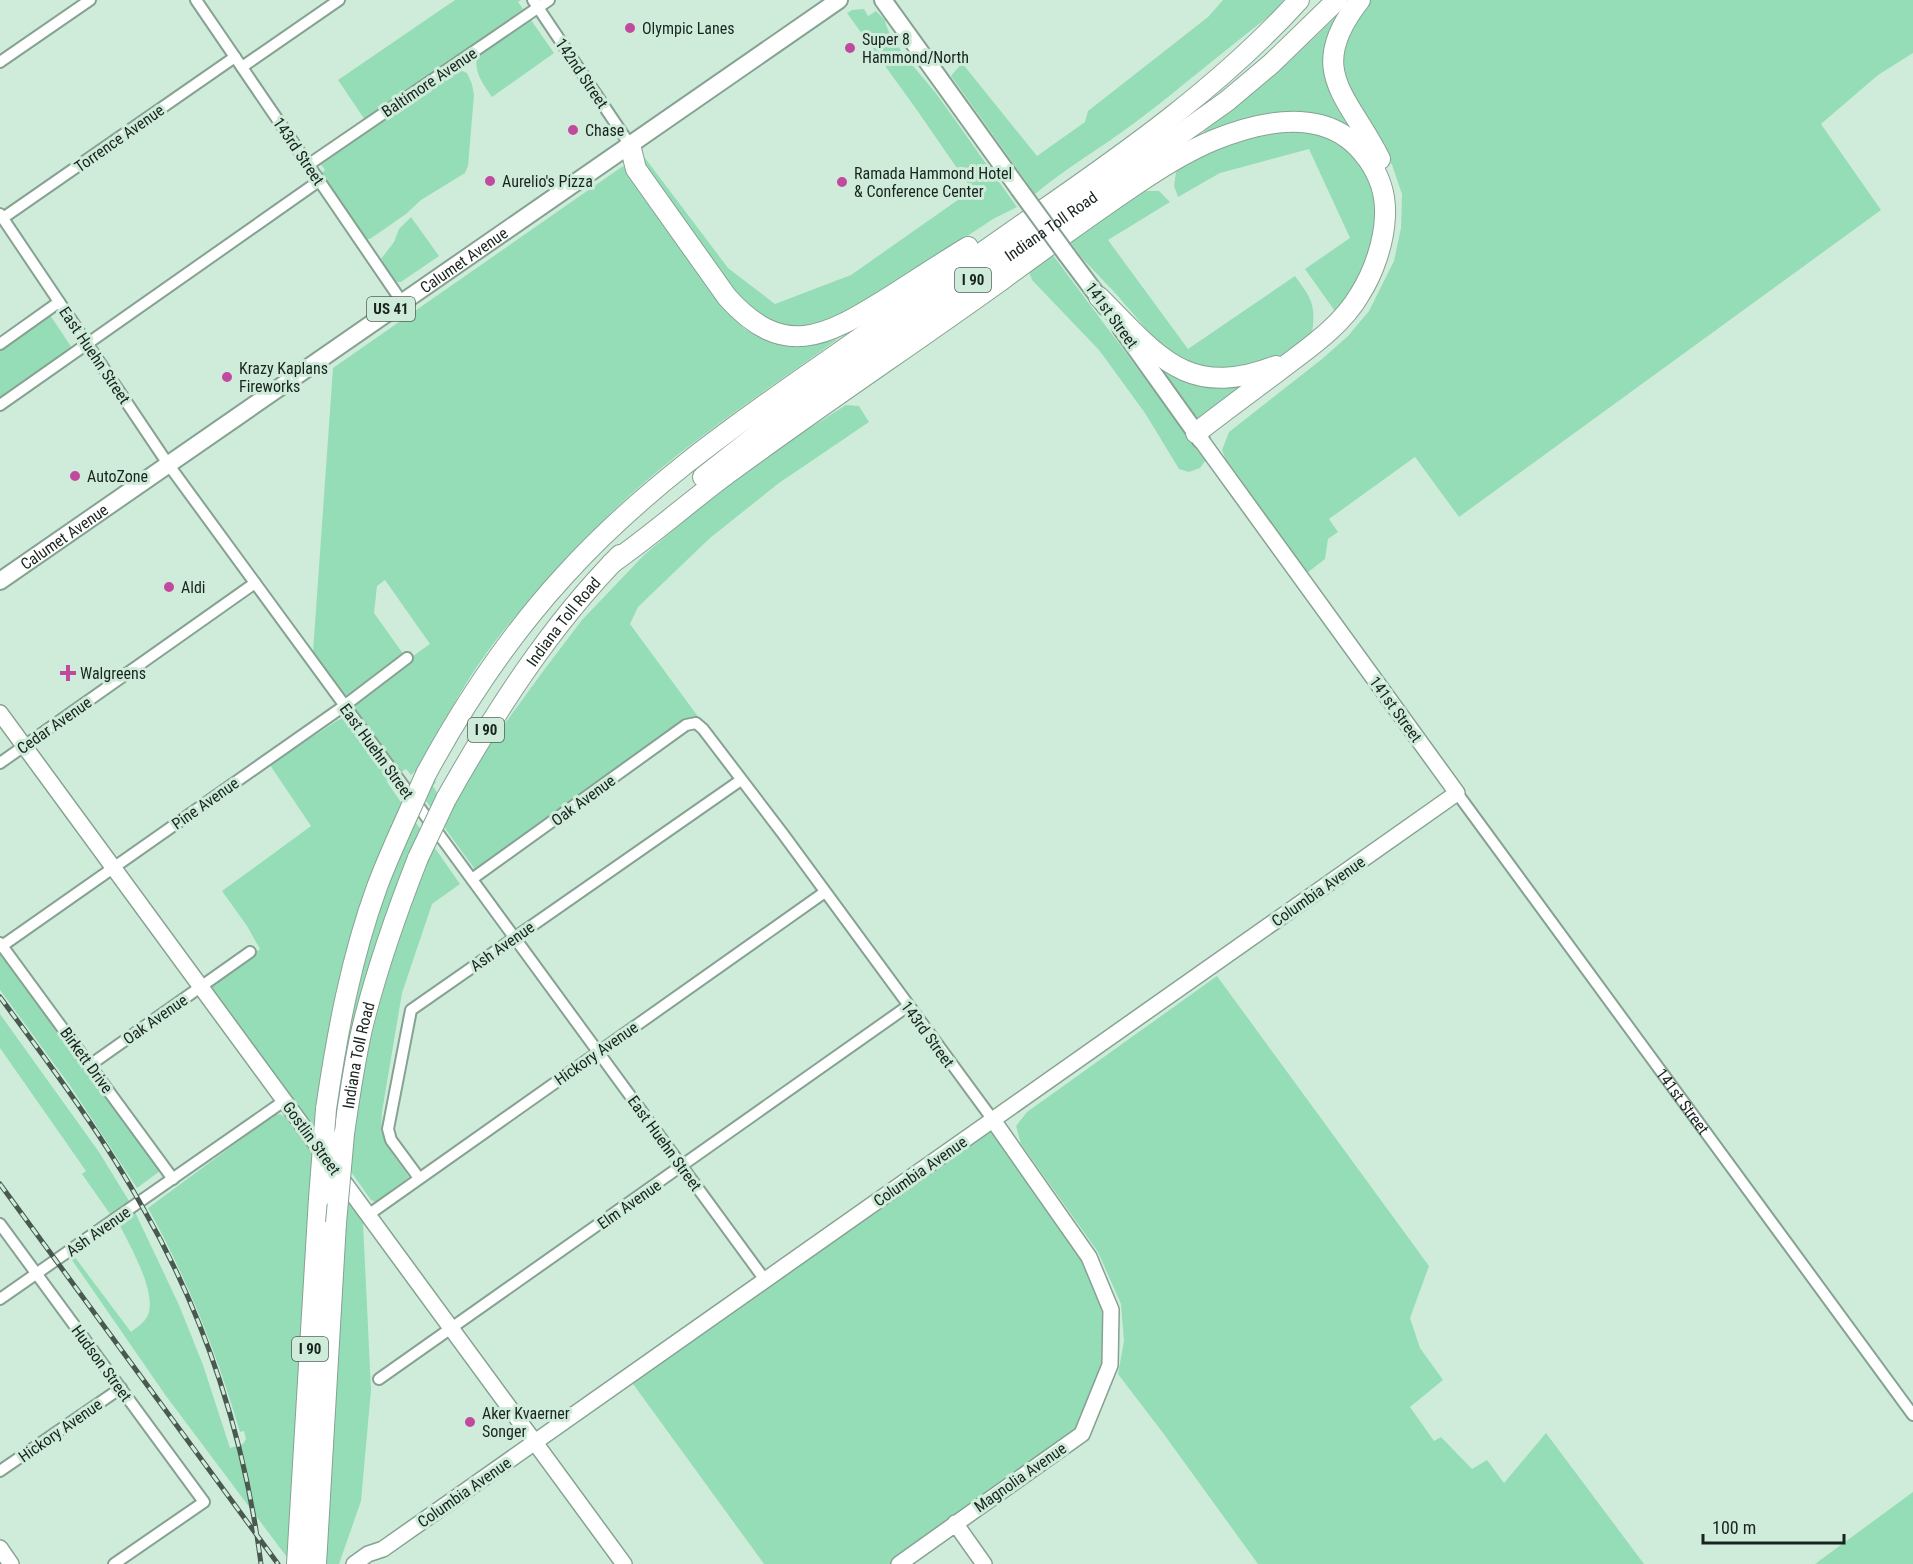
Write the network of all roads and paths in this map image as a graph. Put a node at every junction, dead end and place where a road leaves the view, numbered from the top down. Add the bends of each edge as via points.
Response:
1 (90, 0) edge
2 (196, 0) edge
3 (339, 0) edge
4 (549, 0) edge
5 (839, 0) edge
6 (884, 0) edge
7 (1299, 0) edge
8 (1337, 0) edge
9 (1360, 0) edge
10 (535, 4) edge
11 (235, 57) junction
12 (0, 62) edge
13 (242, 67) junction
14 (630, 145) junction
15 (308, 165) junction
16 (319, 181) junction
17 (1060, 198) junction
18 (2, 219) edge
19 (1099, 297) junction
20 (59, 302) junction
21 (402, 302) junction
22 (0, 344) edge
23 (87, 344) junction
24 (1315, 344) junction
25 (0, 405) edge
26 (1199, 436) junction
27 (168, 464) junction
28 (612, 563) junction
29 (0, 581) edge
30 (255, 583) junction
31 (407, 658) dead end
32 (344, 706) junction
33 (0, 712) edge
34 (696, 723) joint
35 (24, 746) junction
36 (0, 763) edge
37 (741, 780) junction
38 (1457, 793) junction
39 (114, 868) junction
40 (472, 879) junction
41 (825, 891) junction
42 (514, 938) junction
43 (1, 945) edge
44 (250, 952) dead end
45 (201, 987) junction
46 (908, 1006) junction
47 (598, 1052) junction
48 (90, 1065) junction
49 (284, 1101) junction
50 (993, 1120) junction
51 (682, 1166) junction
52 (419, 1178) junction
53 (172, 1179) junction
54 (368, 1215) junction
55 (0, 1224) edge
56 (37, 1274) junction
57 (765, 1280) junction
58 (0, 1299) edge
59 (451, 1328) junction
60 (1110, 1365) joint
61 (379, 1379) dead end
62 (121, 1388) junction
63 (1913, 1415) edge
64 (534, 1442) junction
65 (0, 1471) edge
66 (955, 1523) junction
67 (0, 1548) edge
68 (383, 1549) junction
69 (11, 1564) edge
70 (114, 1564) edge
71 (297, 1564) edge
72 (316, 1564) edge
73 (354, 1564) edge
74 (374, 1564) edge
75 (624, 1564) edge
76 (899, 1564) edge
77 (984, 1564) edge

1 - 12 street
2 - 11 street, 143rd Street
3 - 13 street
4 - 10 street, Baltimore Avenue
5 - 14 main road, Calumet Avenue / US 41
6 - 19 main road, 141st Street, bridge
7 - 17 highway, Indiana Toll Road / I 90 via 1210,85
8 - 28 highway, Indiana Toll Road / I 90 via 1227,100 758,433 684,493
9 - 26 highway via 1345,19 1332,59 1336,84 1345,103 1389,178 1396,207 1394,236 1384,271 1372,296 1330,346
10 - 14 street, 142nd Street
10 - 15 street, Baltimore Avenue
11 - 13 street, 143rd Street
11 - 18 street, Torrence Avenue
13 - 15 street, 143rd Street
14 - 17 highway via 636,169 727,297 755,324 792,336 846,324 1012,220
14 - 21 main road, Calumet Avenue / US 41
15 - 16 street, 143rd Street
16 - 21 street, 143rd Street
16 - 23 street
17 - 71 highway, Indiana Toll Road / I 90, bridge via 710,444 630,509 565,574 506,645 426,774 377,887 341,1019 326,1109
18 - 20 street, East Huehn Street
19 - 24 highway via 1167,361 1187,373 1209,378 1259,373
19 - 26 main road, 141st Street
20 - 22 street
20 - 23 street, East Huehn Street
21 - 27 main road, Calumet Avenue / US 41
23 - 25 street
23 - 27 street, East Huehn Street
24 - 26 highway
24 - 28 highway via 1341,320 1374,268 1385,216 1383,194 1366,155 1337,131 1299,121 1245,129 1189,151 1109,202 726,474
26 - 38 street, 141st Street
27 - 29 main road, Calumet Avenue / US 41
27 - 30 street, East Huehn Street
28 - 72 highway, Indiana Toll Road / I 90, bridge via 530,664 446,799 418,858 378,969 362,1031 344,1134
30 - 32 street, East Huehn Street
30 - 35 street, Cedar Avenue
31 - 32 street, Pine Avenue
32 - 39 street, Pine Avenue
32 - 40 street, East Huehn Street
33 - 35 street, Gostlin Street
34 - 37 street, 143rd Street
34 - 40 street, Oak Avenue via 686,725
35 - 36 street, Cedar Avenue
35 - 39 street, Gostlin Street
37 - 41 street, 143rd Street
37 - 42 street, Ash Avenue
38 - 50 street, Columbia Avenue
38 - 63 street, 141st Street
39 - 43 street, Pine Avenue
39 - 45 street, Gostlin Street
40 - 42 street, East Huehn Street
41 - 46 street, 143rd Street
41 - 47 street, Hickory Avenue
42 - 47 street, East Huehn Street
42 - 52 street, Ash Avenue via 411,1010 388,1129 391,1140
43 - 48 street, Birkett Drive
44 - 45 street, Oak Avenue
45 - 48 street, Oak Avenue
45 - 49 street, Gostlin Street
46 - 50 street, 143rd Street
46 - 51 street, Elm Avenue
47 - 51 street, East Huehn Street
47 - 52 street, Hickory Avenue
48 - 53 street, Birkett Drive
49 - 53 street, Ash Avenue
49 - 54 street, Gostlin Street
50 - 57 street, Columbia Avenue
50 - 60 street, 143rd Street via 1089,1257 1111,1310
51 - 57 street, East Huehn Street
51 - 59 street, Elm Avenue
52 - 54 street, Hickory Avenue
53 - 56 street, Ash Avenue
54 - 59 street, Gostlin Street
55 - 56 street, Hudson Street
56 - 58 street, Ash Avenue
56 - 62 street, Hudson Street
57 - 64 street, Columbia Avenue
59 - 61 street, Elm Avenue
59 - 64 street, Gostlin Street
60 - 66 street, Magnolia Avenue via 1082,1434
62 - 65 street, Hickory Avenue
62 - 70 street, Hudson Street via 204,1502
64 - 68 street, Columbia Avenue
64 - 75 street, Gostlin Street
66 - 76 street, Magnolia Avenue
66 - 77 street
67 - 69 street
68 - 73 street, Columbia Avenue
68 - 74 street, Columbia Avenue

